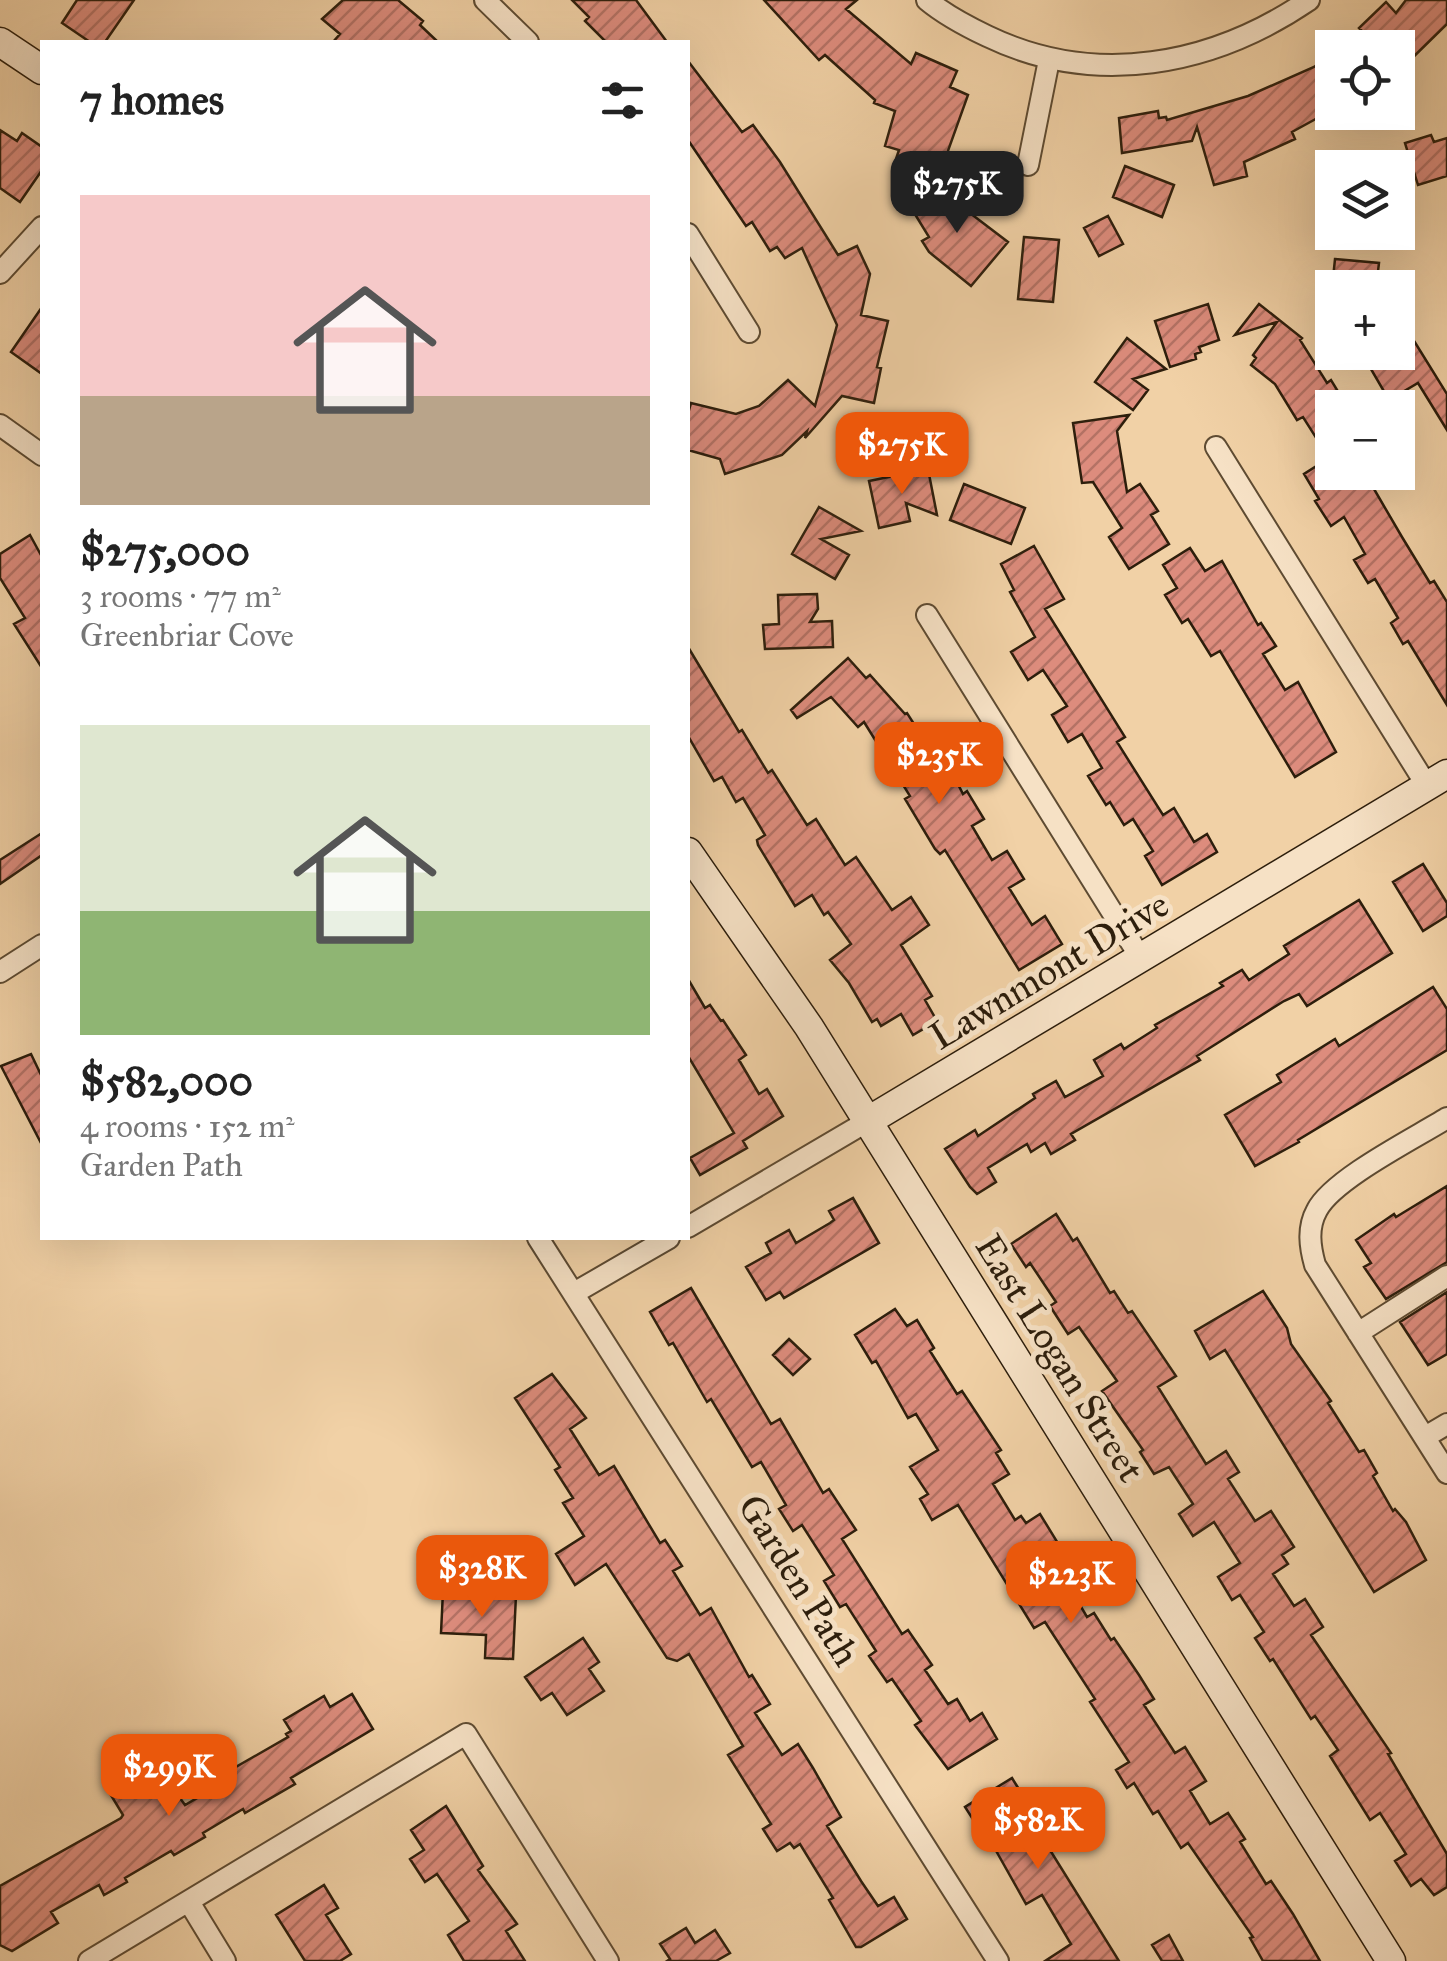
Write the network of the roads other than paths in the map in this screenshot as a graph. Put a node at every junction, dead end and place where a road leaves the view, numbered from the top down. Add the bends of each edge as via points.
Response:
1 (485, 0) edge
2 (927, 0) edge
3 (1309, 0) edge
4 (526, 40) edge
5 (0, 42) edge
6 (1049, 60) junction
7 (40, 69) edge
8 (1028, 165) dead end
9 (40, 229) edge
10 (690, 237) edge
11 (0, 273) edge
12 (749, 332) dead end
13 (0, 425) edge
14 (1216, 447) dead end
15 (40, 454) edge
16 (926, 615) dead end
17 (1437, 780) edge
18 (690, 855) edge
19 (40, 946) edge
20 (1142, 960) junction
21 (0, 972) edge
22 (1447, 1118) edge
23 (868, 1121) junction
24 (690, 1226) edge
25 (539, 1240) edge
26 (667, 1240) edge
27 (1447, 1276) edge
28 (574, 1294) junction
29 (1358, 1332) junction
30 (1447, 1424) edge
31 (1425, 1437) junction
32 (1447, 1473) edge
33 (188, 1902) junction
34 (89, 1961) edge
35 (225, 1961) edge
36 (608, 1961) edge
37 (998, 1961) edge
38 (1390, 1961) edge

1 - 4 street
2 - 6 street via 968,26
3 - 6 street via 1235,42 1188,57 1115,66
5 - 7 street
6 - 8 street
9 - 11 street
10 - 12 street
13 - 15 street
14 - 17 street
16 - 20 street
17 - 20 street, Lawnmont Drive
18 - 23 street, East Logan Street
19 - 21 street
20 - 23 street, Lawnmont Drive
22 - 29 street via 1342,1183 1312,1223 1315,1265
23 - 24 street, Lawnmont Drive
23 - 38 street, East Logan Street
25 - 28 street, Garden Path
26 - 28 street
27 - 29 street
28 - 37 street, Garden Path
29 - 31 street
30 - 31 street
31 - 32 street
33 - 34 street
33 - 35 street
33 - 36 street via 466,1734

